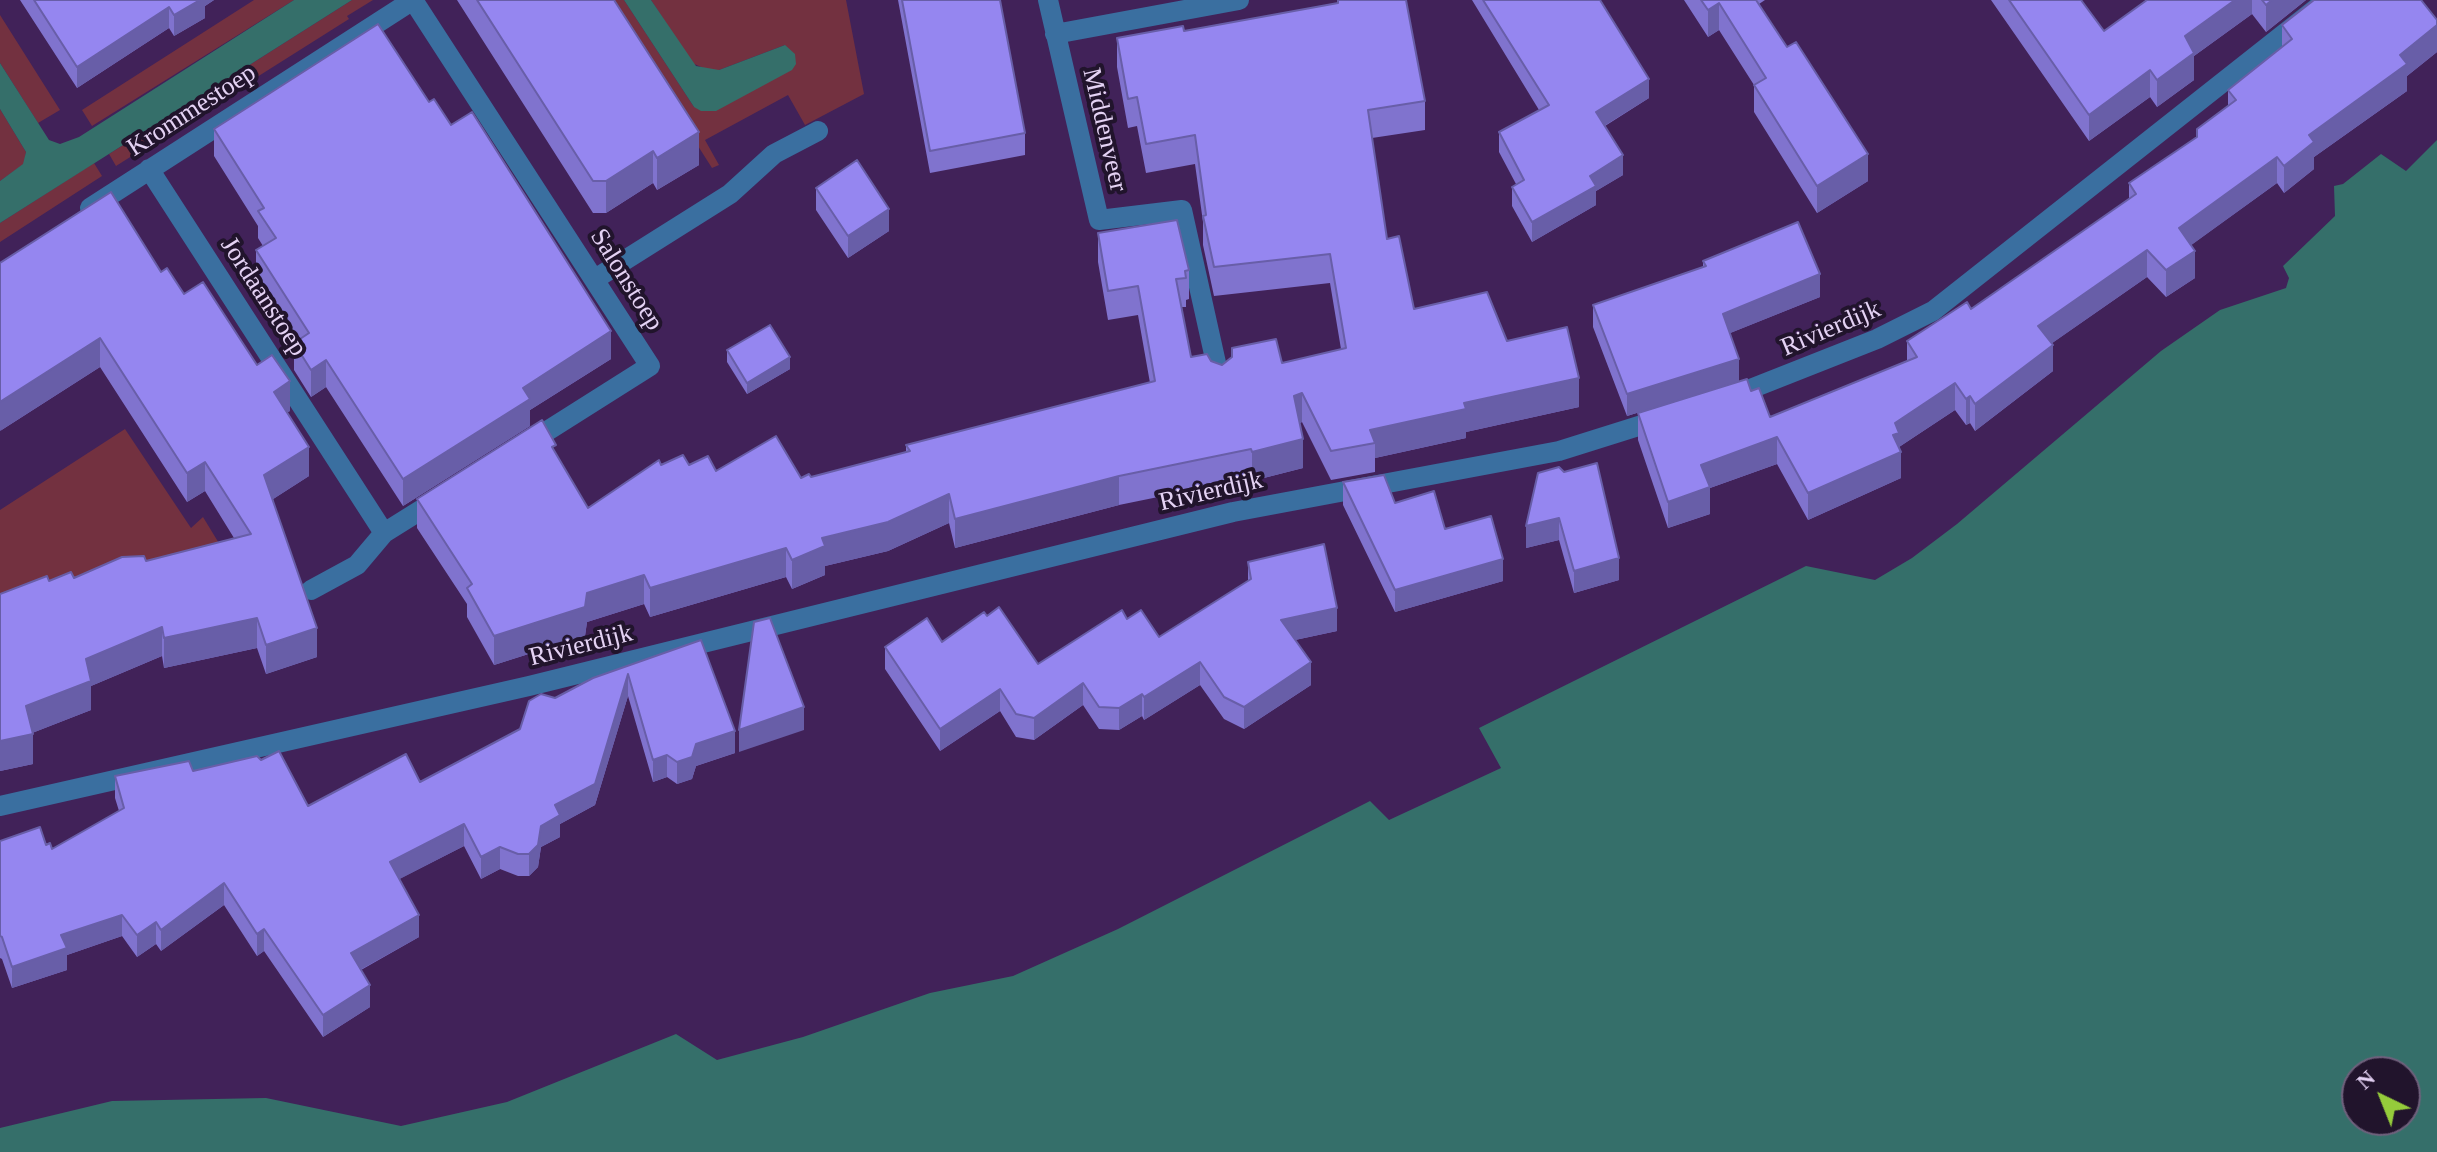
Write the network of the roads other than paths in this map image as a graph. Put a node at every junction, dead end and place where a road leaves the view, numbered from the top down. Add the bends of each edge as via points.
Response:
1 (413, 0) edge
2 (1048, 0) edge
3 (1239, 0) edge
4 (2327, 0) edge
5 (1055, 34) junction
6 (818, 131) dead end
7 (149, 169) junction
8 (66, 223) edge
9 (595, 279) junction
10 (1220, 381) edge
11 (513, 452) edge
12 (462, 485) edge
13 (384, 533) junction
14 (311, 590) dead end
15 (0, 806) edge

1 - 7 street, Krommestoep
1 - 9 street, Salonstoep
2 - 5 street, Middenveer
3 - 5 street
4 - 15 street, Rivierdijk via 1933,311 1759,388 1559,451 1233,512 529,686
5 - 10 street, Middenveer via 1099,220 1182,210
6 - 9 street via 774,154 730,194
7 - 8 street, Krommestoep
7 - 13 street, Jordaanstoep
9 - 11 street, Salonstoep via 650,366
12 - 13 street
13 - 14 street via 357,565

